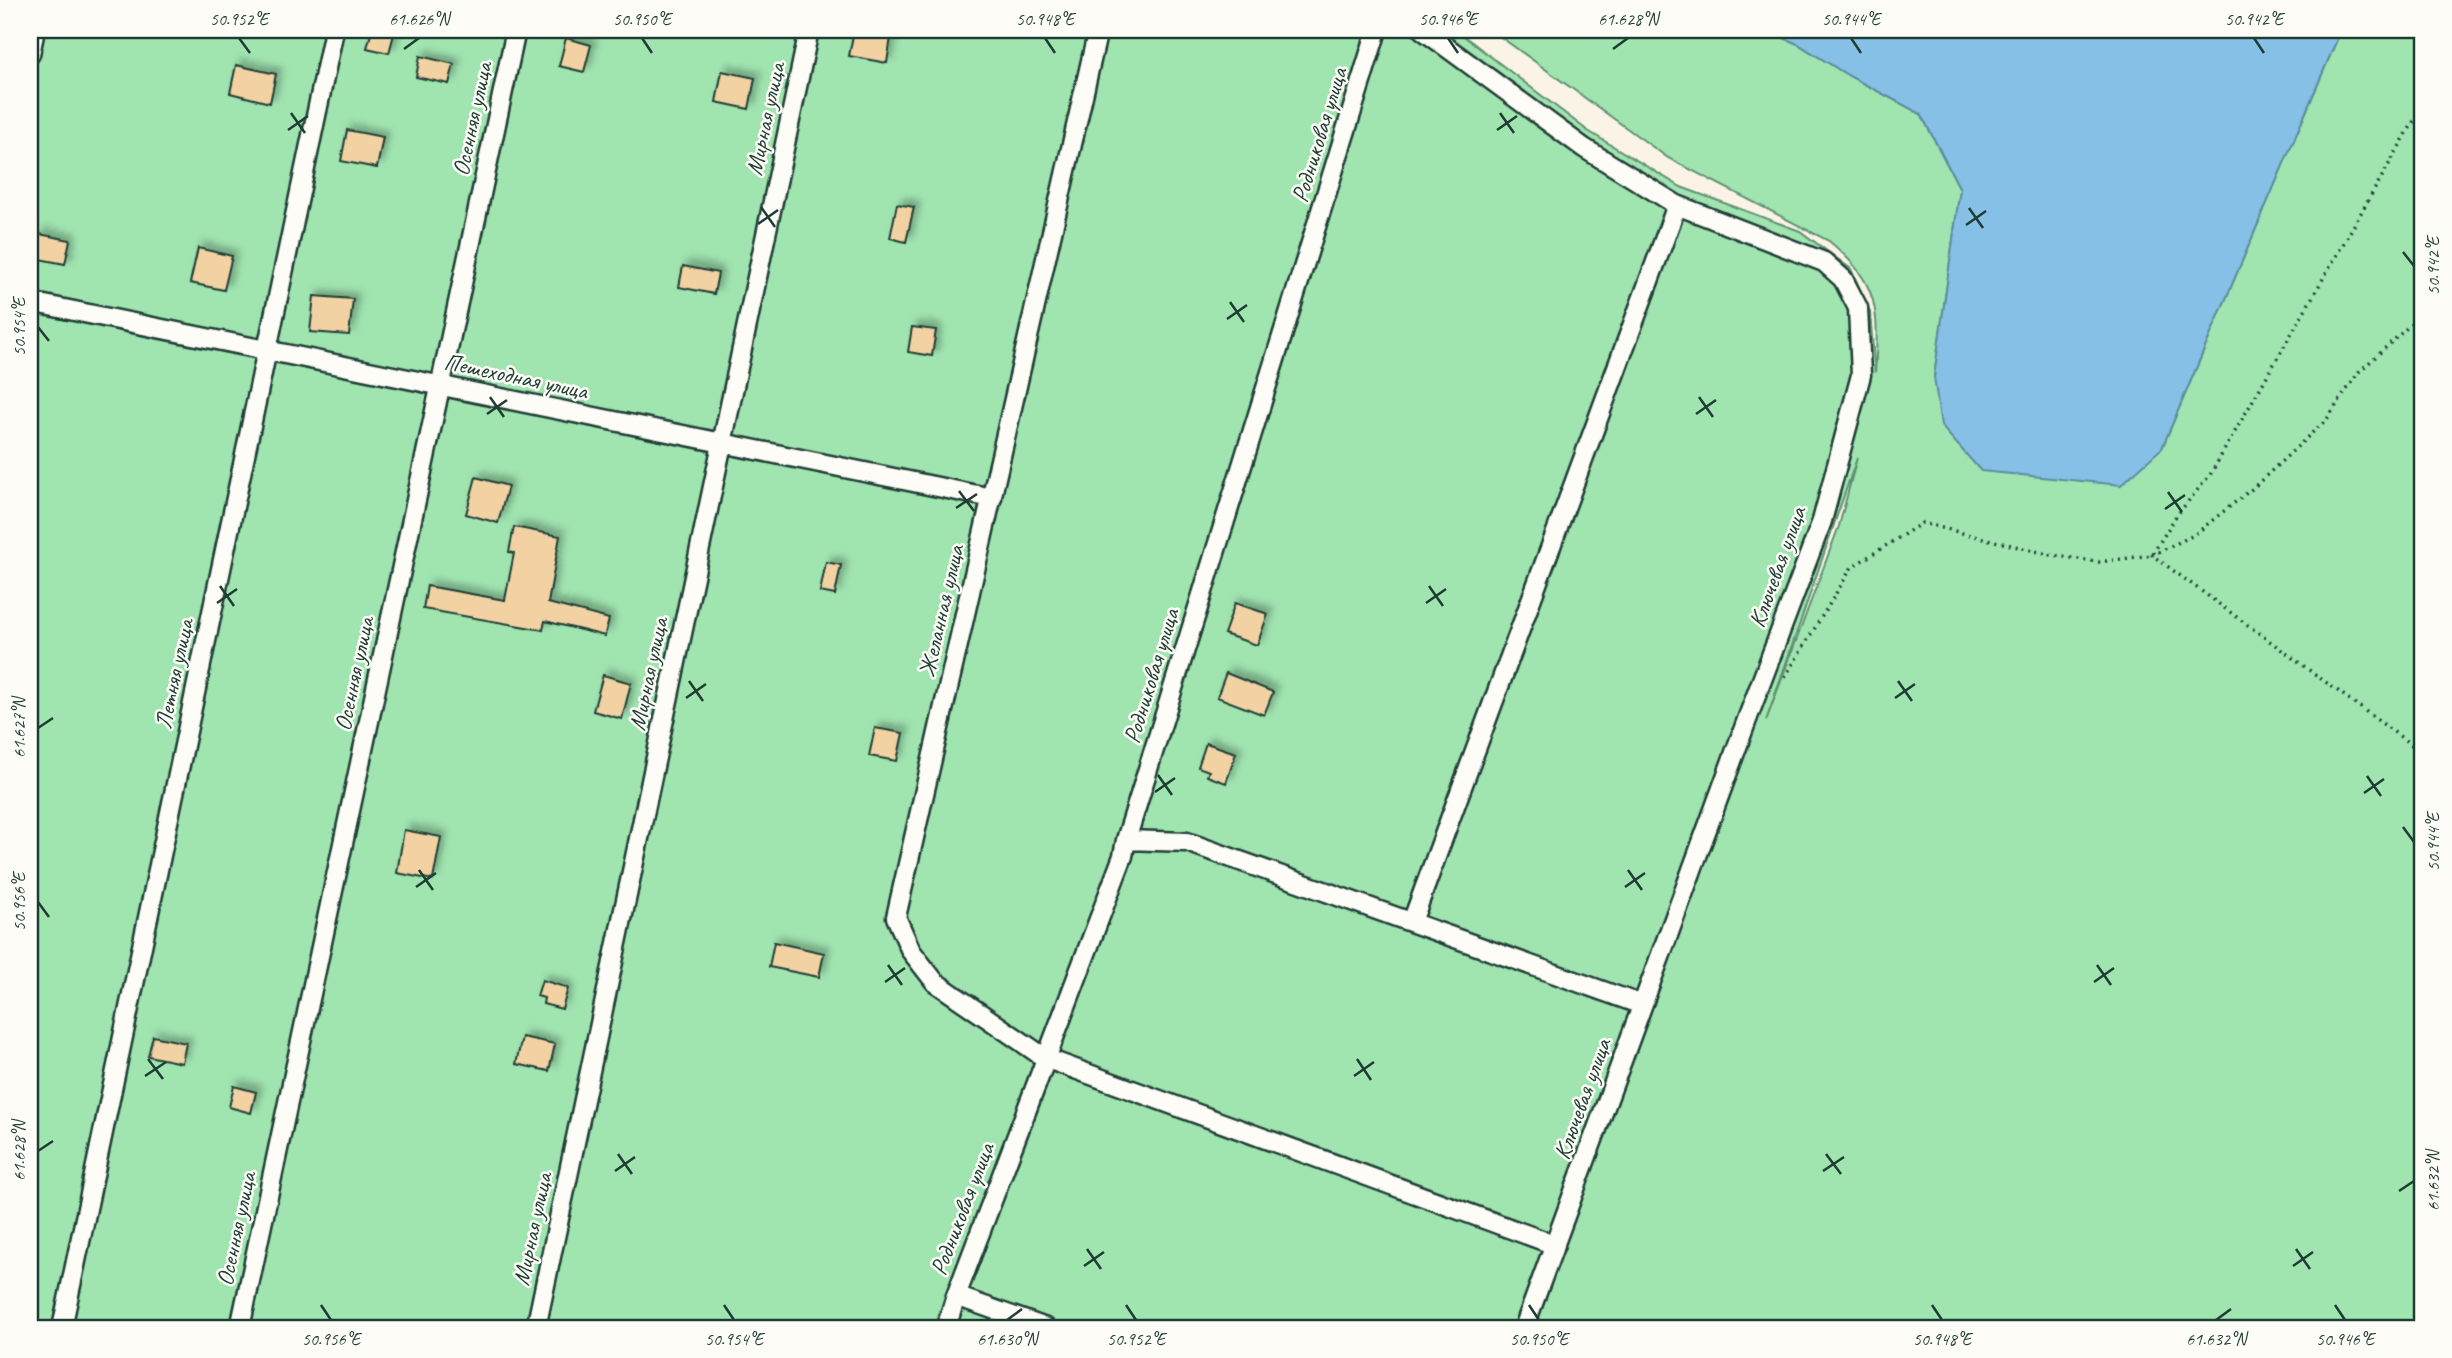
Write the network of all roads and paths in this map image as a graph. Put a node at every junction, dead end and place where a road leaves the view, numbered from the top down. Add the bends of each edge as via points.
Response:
1 (35, 30) edge
2 (334, 30) edge
3 (516, 30) edge
4 (809, 30) edge
5 (1098, 30) edge
6 (1377, 30) edge
7 (1423, 30) edge
8 (30, 54) edge
9 (2422, 107) edge
10 (1678, 205) junction
11 (30, 302) edge
12 (2422, 314) edge
13 (267, 350) junction
14 (441, 386) junction
15 (722, 443) junction
16 (992, 498) junction
17 (2151, 555) junction
18 (1779, 686) dead end
19 (2422, 756) edge
20 (1126, 840) junction
21 (1412, 922) junction
22 (1642, 1005) junction
23 (1045, 1058) junction
24 (1555, 1245) junction
25 (956, 1296) junction
26 (62, 1328) edge
27 (240, 1328) edge
28 (536, 1328) edge
29 (946, 1328) edge
30 (1046, 1328) edge
31 (1524, 1328) edge

1 - 8 street
2 - 13 street, Летняя улица
3 - 14 street, Осенняя улица
4 - 15 street, Мирная улица
5 - 16 street, Желанная улица
6 - 20 street, Родниковая улица
7 - 10 street, Ключевая улица via 1584,148
9 - 17 path via 2210,475
10 - 21 street
10 - 22 street, Ключевая улица via 1824,262 1843,279 1858,308 1861,375 1822,521
11 - 13 street, Пешеходная улица
12 - 17 path via 2359,372 2327,419 2253,488 2194,535
13 - 14 street, Пешеходная улица
13 - 26 street, Летняя улица
14 - 15 street, Пешеходная улица
14 - 27 street, Осенняя улица
15 - 16 street, Пешеходная улица
15 - 28 street, Мирная улица
16 - 23 street, Желанная улица via 897,917 911,951 935,982
17 - 18 path via 2099,562 1922,523 1852,567
17 - 19 path
20 - 21 street via 1187,842
20 - 23 street, Родниковая улица
21 - 22 street
22 - 24 street, Ключевая улица
23 - 24 street, Желанная улица
23 - 25 street, Родниковая улица
24 - 31 street, Ключевая улица
25 - 29 street, Родниковая улица
25 - 30 street

